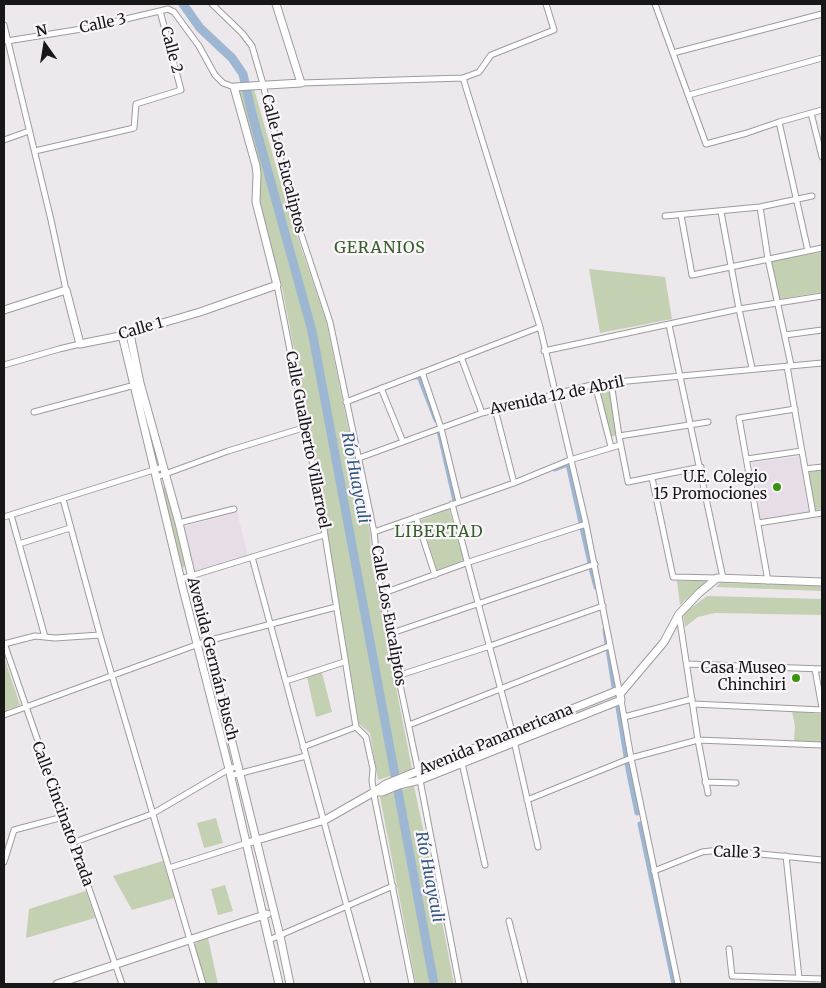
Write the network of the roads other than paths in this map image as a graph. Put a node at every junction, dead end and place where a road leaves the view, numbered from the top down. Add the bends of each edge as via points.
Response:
1 (212, 4) edge
2 (276, 4) edge
3 (546, 4) edge
4 (655, 4) edge
5 (160, 11) junction
6 (822, 14) edge
7 (4, 25) edge
8 (8, 41) junction
9 (673, 53) junction
10 (822, 58) edge
11 (463, 78) junction
12 (301, 82) junction
13 (263, 84) junction
14 (237, 86) junction
15 (688, 95) junction
16 (822, 110) edge
17 (811, 113) junction
18 (779, 122) junction
19 (29, 131) junction
20 (4, 140) edge
21 (35, 151) junction
22 (822, 157) edge
23 (812, 196) dead end
24 (797, 201) junction
25 (760, 207) junction
26 (721, 212) junction
27 (681, 215) junction
28 (665, 216) dead end
29 (822, 248) edge
30 (808, 251) junction
31 (768, 259) junction
32 (731, 266) junction
33 (277, 286) junction
34 (66, 290) junction
35 (822, 296) edge
36 (778, 303) junction
37 (4, 310) edge
38 (739, 310) junction
39 (669, 325) junction
40 (540, 327) junction
41 (822, 330) edge
42 (126, 335) junction
43 (785, 335) junction
44 (80, 344) junction
45 (544, 351) junction
46 (461, 357) junction
47 (822, 362) edge
48 (4, 365) edge
49 (789, 365) junction
50 (752, 368) junction
51 (422, 372) junction
52 (680, 375) junction
53 (611, 382) junction
54 (138, 384) junction
55 (595, 384) junction
56 (381, 388) junction
57 (554, 394) junction
58 (346, 402) junction
59 (495, 409) junction
60 (795, 409) junction
61 (34, 412) dead end
62 (482, 413) junction
63 (708, 422) dead end
64 (692, 426) junction
65 (306, 427) junction
66 (441, 428) junction
67 (619, 436) junction
68 (403, 442) junction
69 (620, 444) junction
70 (611, 447) junction
71 (802, 451) junction
72 (359, 458) junction
73 (570, 460) junction
74 (747, 460) junction
75 (701, 467) junction
76 (822, 467) edge
77 (805, 469) junction
78 (160, 472) junction
79 (652, 478) junction
80 (514, 483) junction
81 (63, 499) junction
82 (459, 502) junction
83 (452, 504) junction
84 (234, 509) dead end
85 (822, 513) edge
86 (813, 514) junction
87 (11, 515) junction
88 (416, 517) junction
89 (4, 518) edge
90 (179, 523) junction
91 (758, 523) junction
92 (586, 524) junction
93 (70, 528) junction
94 (374, 532) junction
95 (324, 536) junction
96 (19, 544) junction
97 (252, 557) junction
98 (468, 562) junction
99 (594, 564) junction
100 (435, 575) junction
101 (192, 576) junction
102 (181, 578) junction
103 (720, 578) junction
104 (768, 581) junction
105 (822, 582) edge
106 (381, 594) junction
107 (480, 603) junction
108 (604, 606) junction
109 (336, 607) junction
110 (679, 614) junction
111 (270, 624) junction
112 (389, 634) junction
113 (100, 635) junction
114 (45, 637) junction
115 (207, 641) junction
116 (4, 644) edge
117 (197, 645) junction
118 (490, 646) junction
119 (609, 646) junction
120 (344, 662) junction
121 (687, 664) junction
122 (815, 669) junction
123 (822, 669) edge
124 (113, 676) junction
125 (397, 676) junction
126 (286, 681) junction
127 (501, 689) junction
128 (620, 695) junction
129 (693, 702) junction
130 (25, 707) junction
131 (822, 709) edge
132 (4, 715) edge
133 (624, 717) junction
134 (409, 725) junction
135 (356, 727) junction
136 (512, 732) junction
137 (698, 740) junction
138 (514, 742) junction
139 (822, 744) edge
140 (303, 747) junction
141 (306, 756) junction
142 (631, 758) junction
143 (462, 763) junction
144 (240, 770) junction
145 (418, 771) junction
146 (230, 773) junction
147 (420, 780) junction
148 (398, 782) junction
149 (705, 782) junction
150 (736, 783) dead end
151 (374, 792) junction
152 (708, 793) dead end
153 (527, 800) junction
154 (152, 814) junction
155 (63, 817) junction
156 (325, 820) junction
157 (257, 840) junction
158 (72, 843) junction
159 (247, 843) junction
160 (538, 846) dead end
161 (786, 856) junction
162 (822, 860) edge
163 (4, 862) edge
164 (485, 865) dead end
165 (169, 868) junction
166 (654, 871) junction
167 (393, 886) junction
168 (347, 906) junction
169 (274, 912) junction
170 (264, 915) junction
171 (510, 920) dead end
172 (280, 936) junction
173 (190, 940) junction
174 (270, 940) junction
175 (729, 949) dead end
176 (115, 965) junction
177 (799, 978) junction
178 (822, 979) edge
179 (57, 984) edge
180 (122, 984) edge
181 (203, 984) edge
182 (279, 984) edge
183 (290, 984) edge
184 (368, 984) edge
185 (412, 984) edge
186 (459, 984) edge
187 (525, 984) edge
188 (678, 984) edge

1 - 13 street, Calle Los Eucaliptos via 252,46
2 - 12 main road
3 - 11 street via 554,30 491,55 479,72
4 - 9 street
5 - 8 street, Calle 3 via 105,25
5 - 14 street, Calle 3 via 168,9 174,12 199,46 215,76 223,83
5 - 21 street, Calle 2 via 181,90 136,104 134,128
6 - 9 street
7 - 8 street
8 - 19 street
9 - 15 street
10 - 15 street
11 - 12 street
11 - 40 street
12 - 13 main road
13 - 14 main road
13 - 58 street, Calle Los Eucaliptos via 291,204 330,322
14 - 33 main road, Calle Gualberto Villarroel via 256,166 256,202
15 - 18 street via 706,144
16 - 17 street
17 - 18 street
17 - 22 street
18 - 24 street
19 - 20 street
19 - 21 street
21 - 34 street
23 - 24 street
24 - 25 street
24 - 30 street
25 - 26 street
25 - 31 street
26 - 27 street
26 - 32 street
27 - 28 street
27 - 32 street via 692,275
29 - 30 street
30 - 31 street
31 - 32 street
31 - 36 street
32 - 38 street
33 - 42 main road, Calle 1
33 - 65 street, Calle Gualberto Villarroel
34 - 37 main road
34 - 44 main road
35 - 36 street
36 - 38 street
36 - 43 street
38 - 39 street
38 - 50 street
39 - 45 street
39 - 52 street
40 - 45 street
40 - 46 street
41 - 43 street
42 - 44 main road, Calle 1
42 - 54 main road, Avenida Germán Busch
43 - 49 street
44 - 48 street, Calle 1
45 - 57 street
46 - 51 street
46 - 62 street
47 - 49 street, Avenida 12 de Abril
49 - 50 street, Avenida 12 de Abril
49 - 60 street
50 - 52 street, Avenida 12 de Abril
51 - 56 street
51 - 66 street
52 - 53 street, Avenida 12 de Abril
52 - 64 street
53 - 55 street, Avenida 12 de Abril
53 - 67 street
54 - 61 street
54 - 78 main road, Avenida Germán Busch
55 - 57 street, Avenida 12 de Abril
55 - 70 street
56 - 58 street
56 - 68 street
57 - 59 street, Avenida 12 de Abril
57 - 73 street
58 - 72 street, Calle Los Eucaliptos
59 - 62 street, Avenida 12 de Abril
59 - 80 street
60 - 71 street
60 - 74 street via 739,418
62 - 66 street, Avenida 12 de Abril
63 - 64 street
64 - 67 street
64 - 75 street
65 - 78 street
65 - 95 street, Calle Gualberto Villarroel
66 - 68 street, Avenida 12 de Abril
66 - 82 street
67 - 69 street
68 - 72 street, Avenida 12 de Abril
69 - 70 street
69 - 79 street via 628,482
70 - 73 street
71 - 74 street
71 - 77 street
72 - 94 street, Calle Los Eucaliptos
73 - 80 street
73 - 92 street
74 - 91 street
75 - 79 street
75 - 103 street
76 - 77 street
77 - 86 street
78 - 81 street
78 - 90 main road, Avenida Germán Busch
78 - 102 main road, Avenida Germán Busch
79 - 103 street via 673,577
80 - 82 street
81 - 87 street
81 - 93 street
82 - 83 street
83 - 88 street
83 - 98 street
84 - 90 street
85 - 86 street
86 - 91 street
87 - 89 street
87 - 96 street
88 - 94 street
88 - 100 street
90 - 101 main road, Avenida Germán Busch
91 - 104 street
92 - 98 street
92 - 99 street
93 - 96 street
93 - 113 street
94 - 106 street, Calle Los Eucaliptos
95 - 97 street
95 - 109 street, Calle Gualberto Villarroel
96 - 114 street
97 - 101 street
97 - 111 street
98 - 100 street
98 - 107 street
99 - 107 street
99 - 108 street
100 - 106 street
101 - 102 street
101 - 115 main road, Avenida Germán Busch
102 - 117 main road, Avenida Germán Busch
103 - 104 main road
103 - 110 main road, Avenida Panamericana via 699,593
104 - 105 main road
106 - 112 street, Calle Los Eucaliptos
107 - 112 street
107 - 118 street
108 - 118 street
108 - 119 street
109 - 111 street
109 - 120 street, Calle Gualberto Villarroel
110 - 121 street
110 - 128 main road, Avenida Panamericana via 664,642
111 - 115 street
111 - 126 street
112 - 125 street, Calle Los Eucaliptos
113 - 114 street
113 - 124 street
114 - 116 street via 35,636
115 - 117 street
115 - 144 main road, Avenida Germán Busch
116 - 130 street, Calle Cincinato Prada
117 - 124 street
117 - 146 main road, Avenida Germán Busch
118 - 125 street
118 - 127 street
119 - 127 street
119 - 128 street
120 - 126 street
120 - 135 street, Calle Gualberto Villarroel
121 - 122 street
121 - 129 street
122 - 123 street
122 - 131 street
124 - 130 street
124 - 154 street
125 - 134 street, Calle Los Eucaliptos
126 - 140 street
127 - 134 street
127 - 136 street
128 - 133 street
128 - 136 main road, Avenida Panamericana
128 - 138 main road, Avenida Panamericana
129 - 131 street
129 - 133 street
129 - 137 street
130 - 132 street
130 - 155 street, Calle Cincinato Prada
133 - 142 street
134 - 145 street, Calle Los Eucaliptos
135 - 140 street
135 - 151 street, Calle Gualberto Villarroel via 366,736 374,769
136 - 138 street
136 - 145 main road, Avenida Panamericana
137 - 139 street
137 - 142 street
137 - 149 street
138 - 143 main road, Avenida Panamericana
138 - 153 street
140 - 141 street
141 - 144 street
141 - 156 street
142 - 153 street
142 - 166 street
143 - 147 main road, Avenida Panamericana
143 - 164 street
144 - 146 street
144 - 157 main road, Avenida Germán Busch
145 - 147 street, Calle Los Eucaliptos
145 - 148 main road, Avenida Panamericana
146 - 154 street
146 - 159 main road, Avenida Germán Busch
147 - 148 main road, Avenida Panamericana
147 - 186 street, Calle Los Eucaliptos
148 - 151 main road, Avenida Panamericana
149 - 150 street
149 - 152 street
151 - 156 main road, Avenida Panamericana
151 - 167 street, Calle Gualberto Villarroel
153 - 160 street
154 - 158 street
154 - 165 street
155 - 158 street, Calle Cincinato Prada
155 - 163 street via 14,830
156 - 157 main road, Avenida Panamericana
156 - 168 street
157 - 159 main road, Avenida Panamericana
157 - 169 main road, Avenida Germán Busch
158 - 176 street, Calle Cincinato Prada
159 - 165 street, Avenida Panamericana
159 - 170 main road, Avenida Germán Busch
161 - 162 street, Calle 3
161 - 166 street, Calle 3 via 719,850 702,852
161 - 177 street
165 - 173 street
166 - 188 street
167 - 168 street
167 - 185 street, Calle Gualberto Villarroel
168 - 172 street
168 - 184 street
169 - 170 main road
169 - 172 main road, Avenida Germán Busch
170 - 173 main road
170 - 174 main road, Avenida Germán Busch
171 - 187 street
172 - 174 street
172 - 183 main road, Avenida Germán Busch
173 - 176 main road
173 - 181 street
174 - 182 main road, Avenida Germán Busch
175 - 177 street via 732,976
176 - 179 main road
176 - 180 street, Calle Cincinato Prada
177 - 178 street

